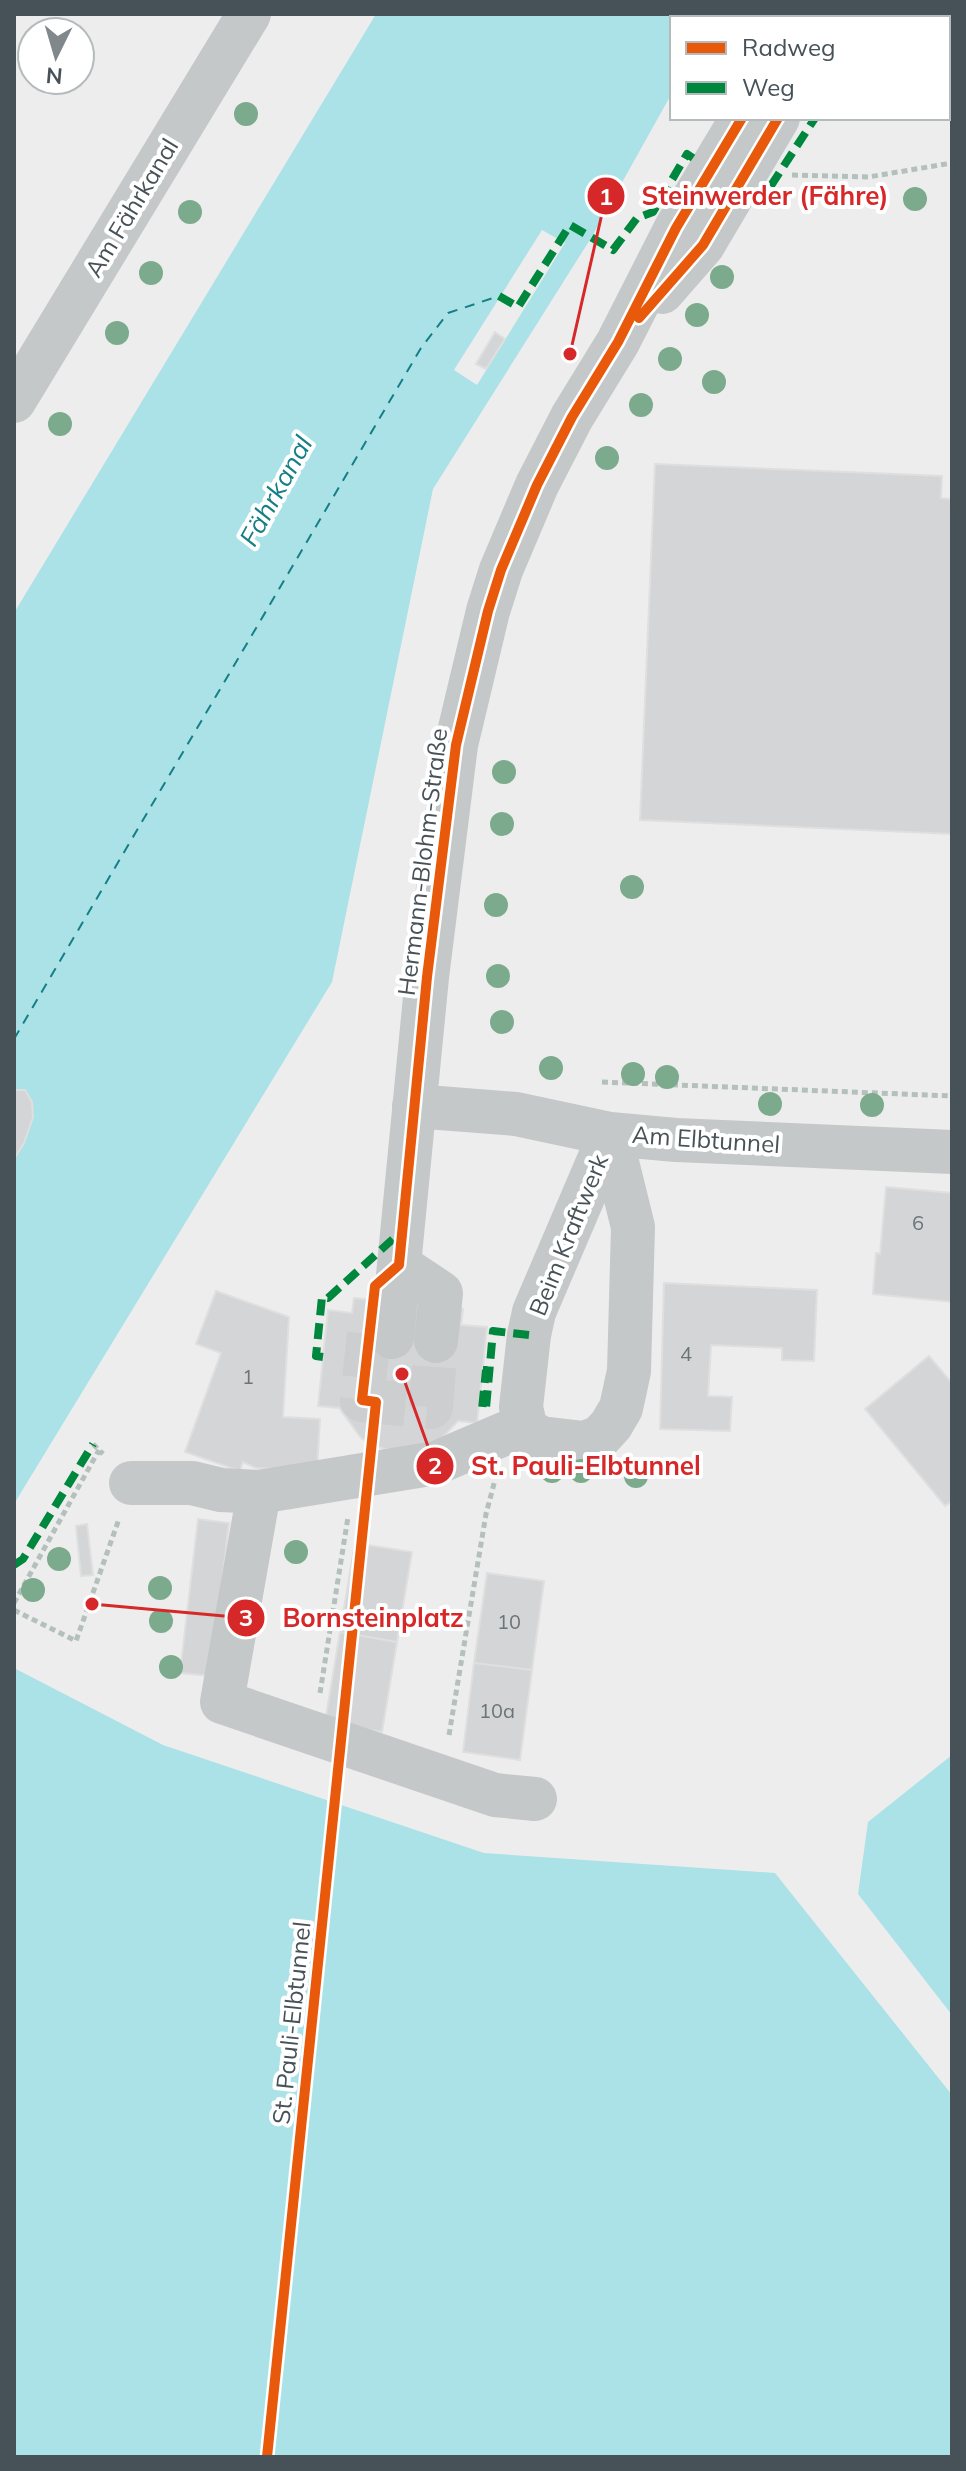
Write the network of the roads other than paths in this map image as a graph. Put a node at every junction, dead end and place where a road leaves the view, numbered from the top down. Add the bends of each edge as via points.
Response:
1 (249, 14) edge
2 (741, 120) edge
3 (777, 120) edge
4 (618, 342) junction
5 (14, 401) edge
6 (414, 1106) junction
7 (610, 1134) junction
8 (952, 1152) edge
9 (401, 1247) junction
10 (511, 1431) junction
11 (131, 1483) road end
12 (259, 1492) junction
13 (535, 1799) dead end

1 - 5 street, Am Fährkanal
2 - 4 street, Hermann-Blohm-Straße via 676,228
3 - 4 street, Hermann-Blohm-Straße via 703,245
4 - 6 street, Hermann-Blohm-Straße via 537,485 488,611 456,745
6 - 7 street, Am Elbtunnel via 516,1114
6 - 9 street, Hermann-Blohm-Straße
7 - 8 street, Am Elbtunnel
7 - 10 street, Beim Kraftwerk via 534,1312 521,1407
7 - 10 street, Beim Kraftwerk via 633,1227 629,1371 621,1408 600,1437 584,1443
9 - 9 street via 375,1286 403,1338 441,1293
10 - 12 street via 436,1463
11 - 12 street via 192,1483
12 - 13 street via 222,1702 495,1795

